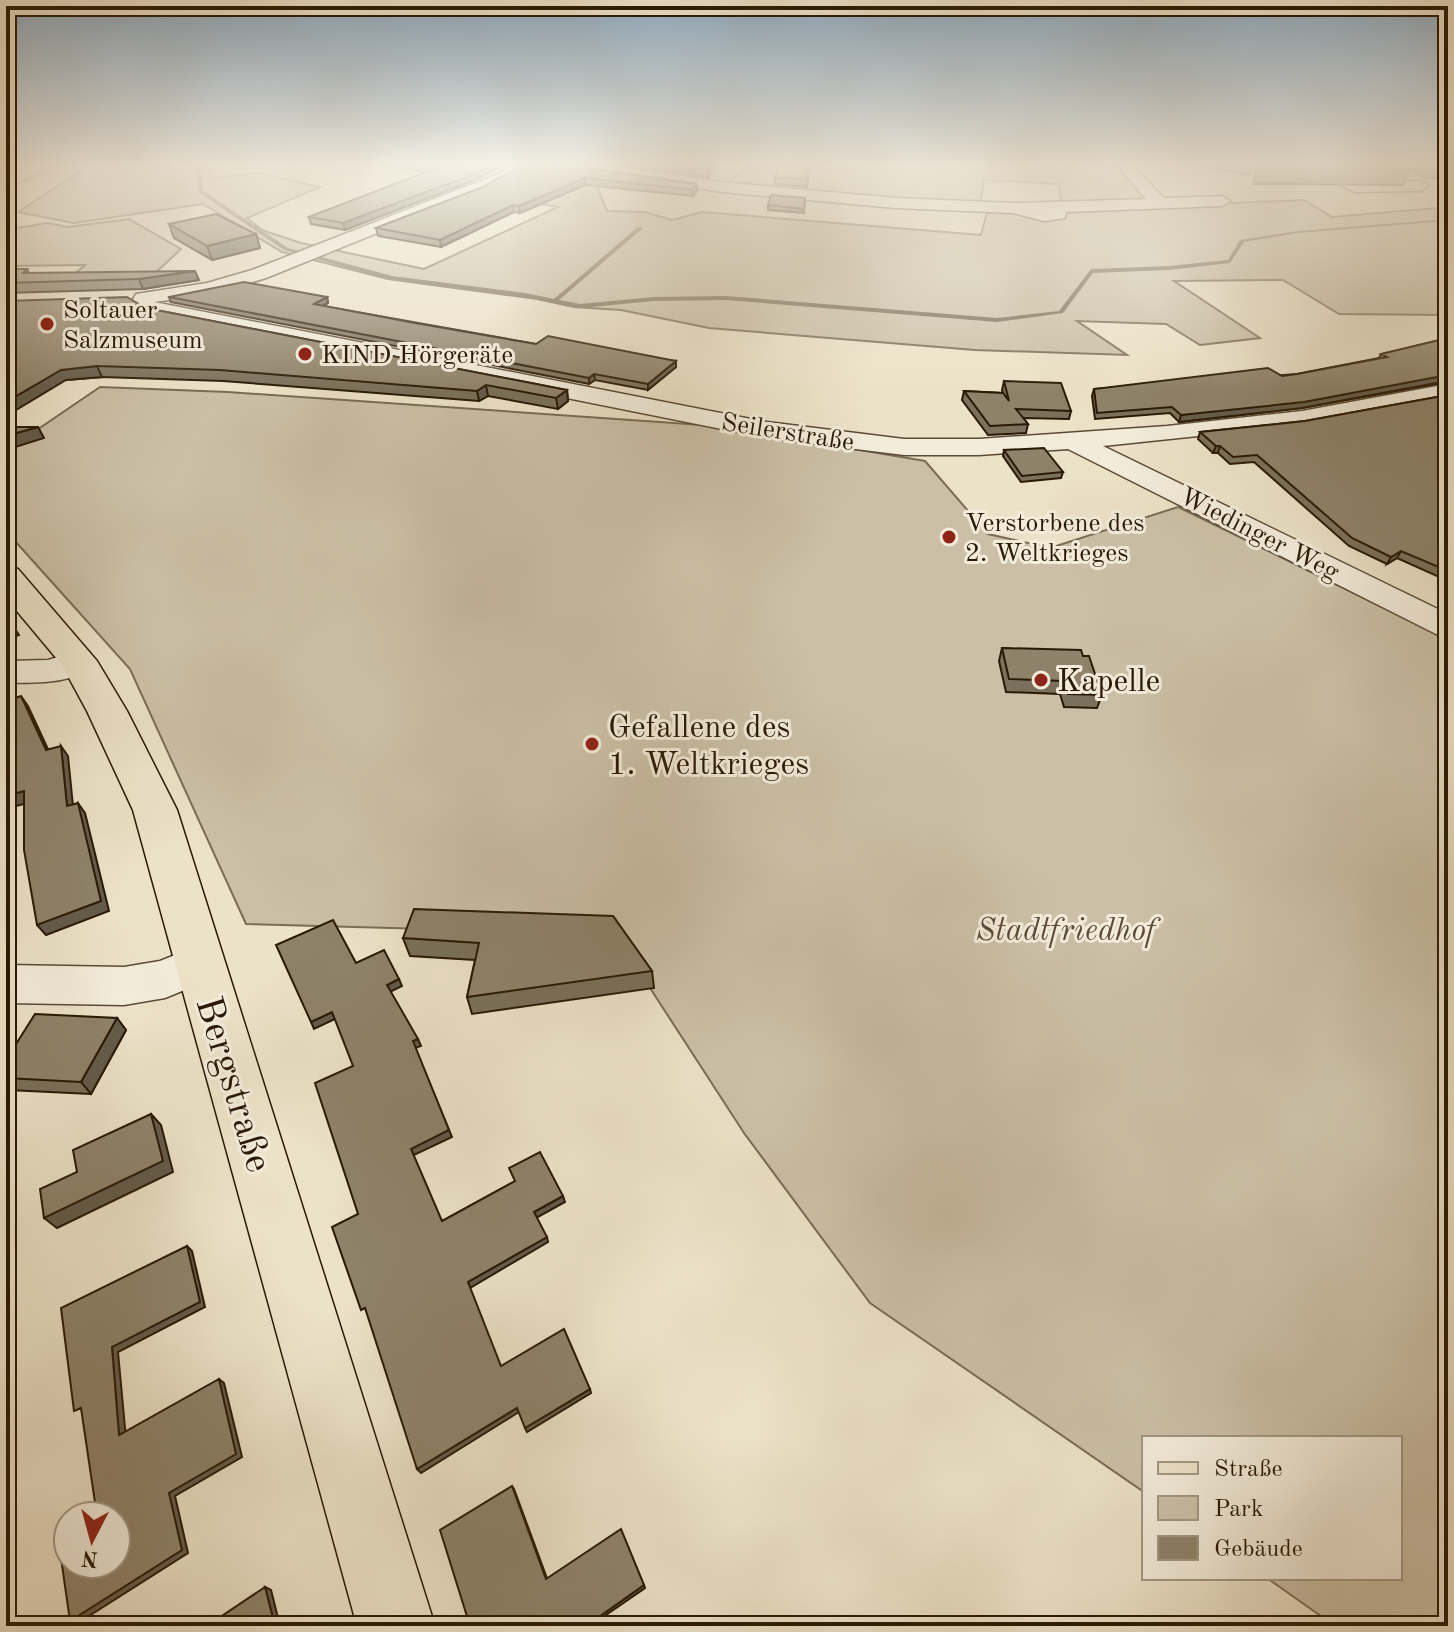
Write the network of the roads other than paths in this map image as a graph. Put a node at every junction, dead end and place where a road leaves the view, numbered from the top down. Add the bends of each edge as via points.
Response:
1 (349, 239) edge
2 (1448, 391) edge
3 (1072, 441) junction
4 (6, 576) edge
5 (1448, 627) edge
6 (78, 661) junction
7 (6, 672) edge
8 (200, 964) junction
9 (6, 984) edge
10 (396, 1626) edge

1 - 3 street, Seilerstraße via 229,284 133,299 151,309 767,430 904,447
2 - 3 street, Seilerstraße via 1302,418
3 - 5 street, Wiedinger Weg
4 - 6 main road, Bergstraße
6 - 7 street via 52,671
6 - 8 main road, Bergstraße via 155,810
8 - 9 street via 165,979 124,986
8 - 10 main road, Bergstraße

